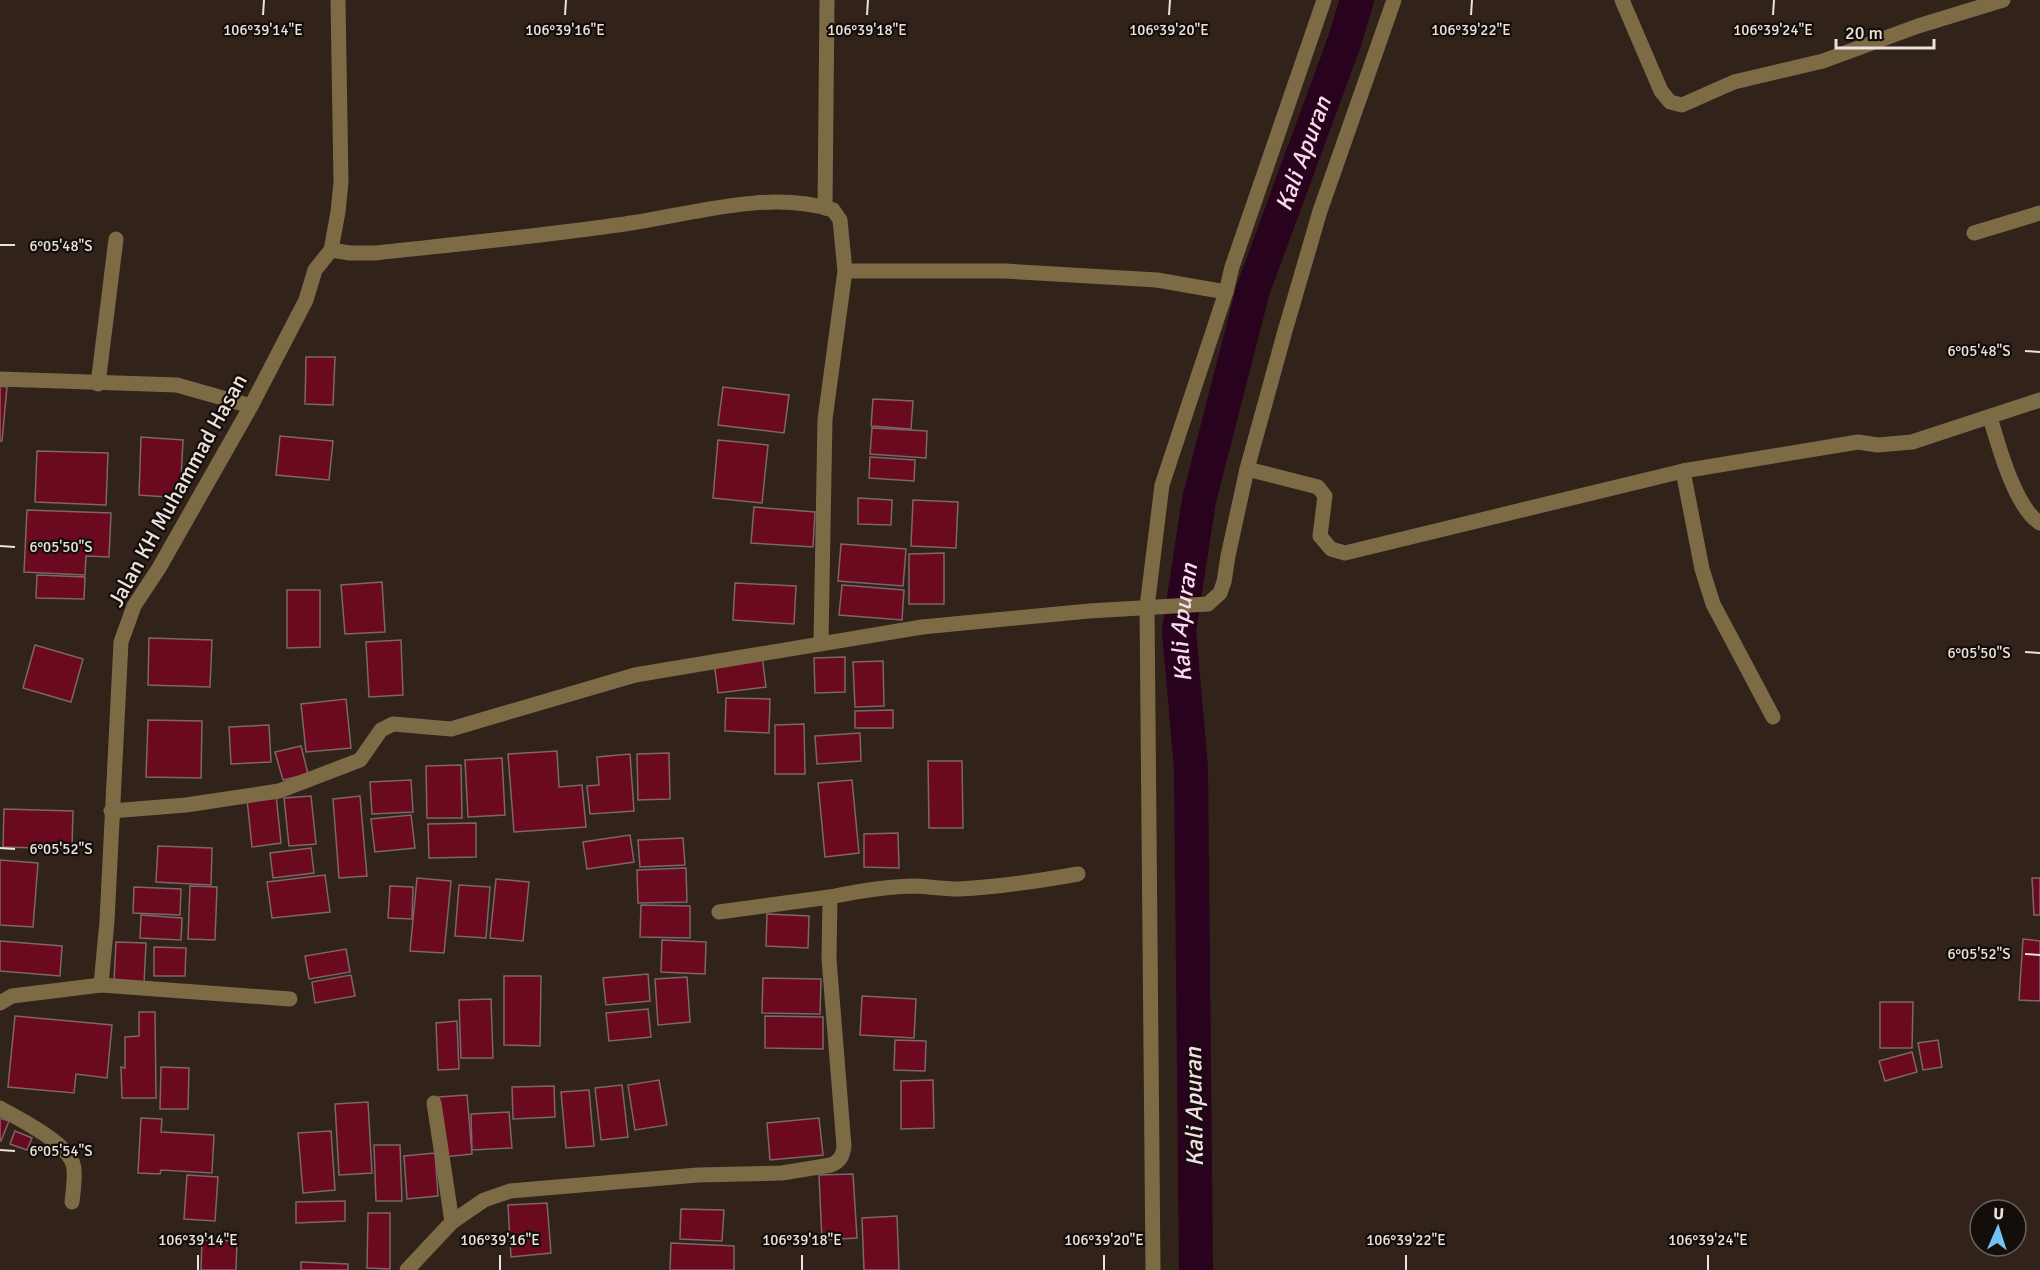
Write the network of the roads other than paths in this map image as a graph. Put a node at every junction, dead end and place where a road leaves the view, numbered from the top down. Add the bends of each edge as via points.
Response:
1 (338, 0) edge
2 (827, 0) edge
3 (1324, 0) edge
4 (1394, 0) edge
5 (1622, 0) edge
6 (2002, 0) edge
7 (825, 208) junction
8 (2040, 213) edge
9 (1974, 232) dead end
10 (116, 239) dead end
11 (330, 250) junction
12 (845, 271) junction
13 (1226, 292) junction
14 (0, 379) edge
15 (98, 384) junction
16 (2040, 400) edge
17 (251, 406) junction
18 (1989, 417) junction
19 (1247, 469) junction
20 (1683, 471) junction
21 (2040, 523) edge
22 (1153, 607) junction
23 (822, 642) junction
24 (1773, 717) dead end
25 (111, 811) junction
26 (1078, 874) dead end
27 (830, 897) junction
28 (719, 912) dead end
29 (101, 985) junction
30 (290, 999) dead end
31 (0, 1003) edge
32 (434, 1103) dead end
33 (0, 1108) edge
34 (72, 1202) dead end
35 (452, 1222) junction
36 (407, 1270) edge
37 (1153, 1270) edge

1 - 11 street, Jalan KH Muhammad Hasan via 341,182
2 - 7 street
3 - 13 street
4 - 19 street via 1320,211
5 - 6 street via 1661,91 1670,102 1682,105 1734,82 1823,61
7 - 11 street via 761,203 627,224 375,253
7 - 12 street via 833,210 840,220
8 - 9 street
10 - 15 street
11 - 17 street, Jalan KH Muhammad Hasan via 315,270 306,300
12 - 13 street via 1005,271 1157,280
12 - 23 street via 825,419
13 - 22 street via 1162,485
14 - 15 street
15 - 17 street via 177,386
16 - 18 street
17 - 25 street, Jalan KH Muhammad Hasan via 134,606 121,642
18 - 20 street via 1912,442 1858,442
18 - 21 street via 2024,508
19 - 20 street via 1318,487 1325,496 1320,536 1331,549 1345,553
19 - 22 street via 1220,593 1208,603
20 - 24 street via 1702,569 1713,604
22 - 23 street via 922,627
22 - 37 street
23 - 25 street via 636,675 451,729 393,724 381,730 360,760 279,790 186,805
25 - 29 street, Jalan KH Muhammad Hasan
26 - 27 street via 957,889 916,886 857,890
27 - 28 street
27 - 35 street via 829,959 844,1146 838,1162 782,1173 698,1175 510,1191 484,1200
29 - 30 street
29 - 31 street via 12,996
32 - 35 street
33 - 34 street via 66,1151 74,1167
35 - 36 street

